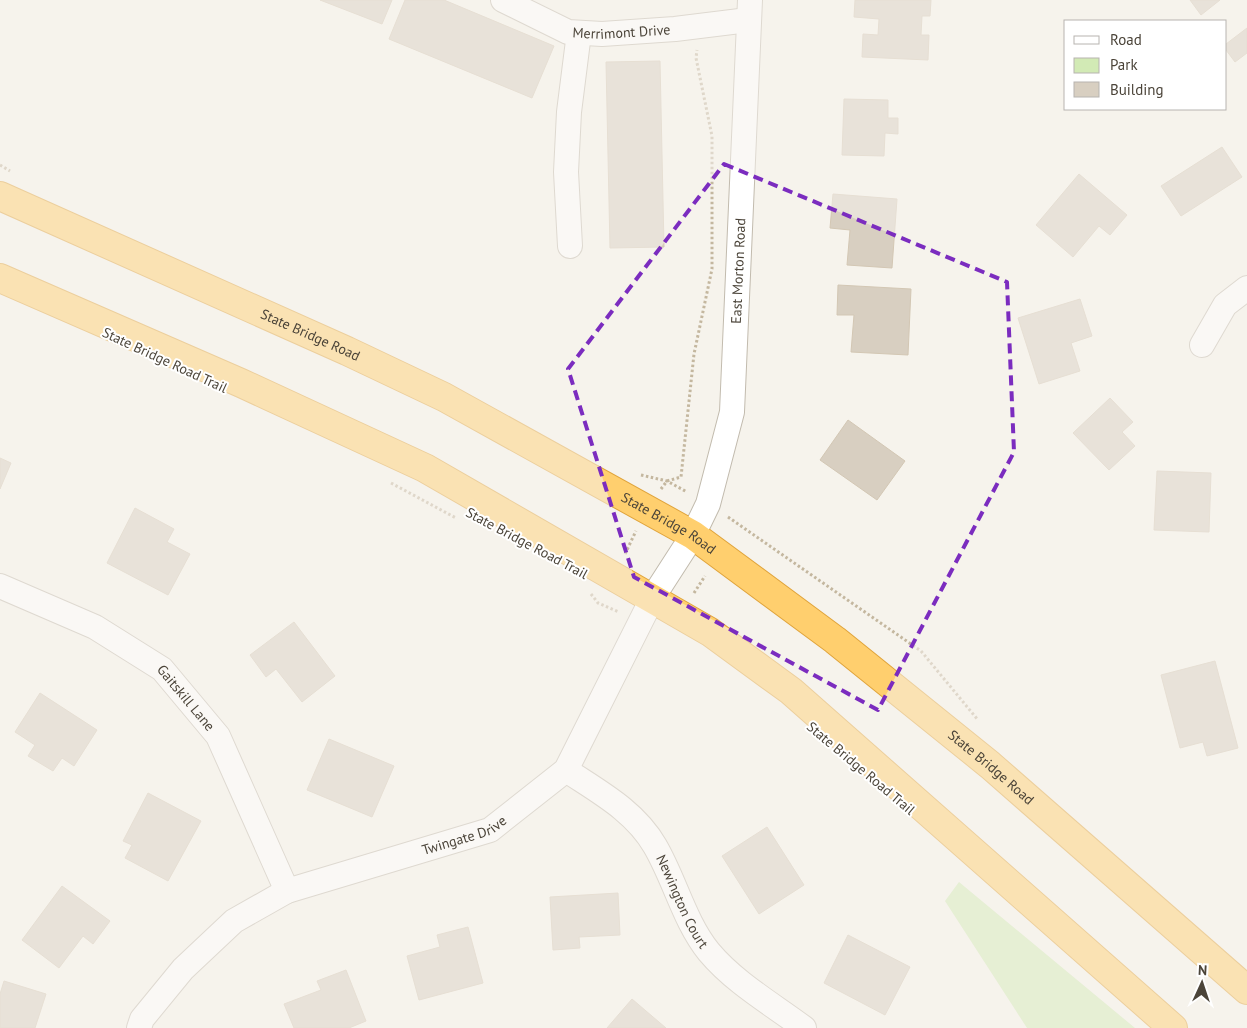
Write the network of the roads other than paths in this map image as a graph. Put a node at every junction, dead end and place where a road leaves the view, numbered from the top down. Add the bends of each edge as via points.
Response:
1 (503, 0) edge
2 (749, 10) edge
3 (579, 33) junction
4 (0, 196) edge
5 (570, 246) dead end
6 (0, 278) edge
7 (1247, 288) edge
8 (1202, 345) dead end
9 (693, 535) junction
10 (0, 586) edge
11 (648, 609) junction
12 (566, 770) junction
13 (287, 890) junction
14 (1247, 990) edge
15 (139, 1028) edge
16 (804, 1028) edge
17 (1174, 1028) edge

1 - 3 street, Merrimont Drive via 568,32
2 - 3 street, Merrimont Drive via 698,27
2 - 9 street, East Morton Road via 732,412 708,504
3 - 5 street via 566,172
4 - 9 highway, State Bridge Road via 444,397
6 - 11 highway via 242,383 425,468 615,576
7 - 8 street via 1225,305
9 - 11 street, Twingate Drive
9 - 14 highway, State Bridge Road via 835,640 990,765
10 - 13 street, Gaitskill Lane via 95,627 162,669 218,736
11 - 12 street, Twingate Drive
11 - 17 highway via 680,614 791,691
12 - 13 street, Twingate Drive via 490,830
12 - 16 street, Newington Court via 618,804 638,823 655,846 694,929 709,951 732,975
13 - 15 street, Twingate Drive via 234,921 183,970 142,1019

